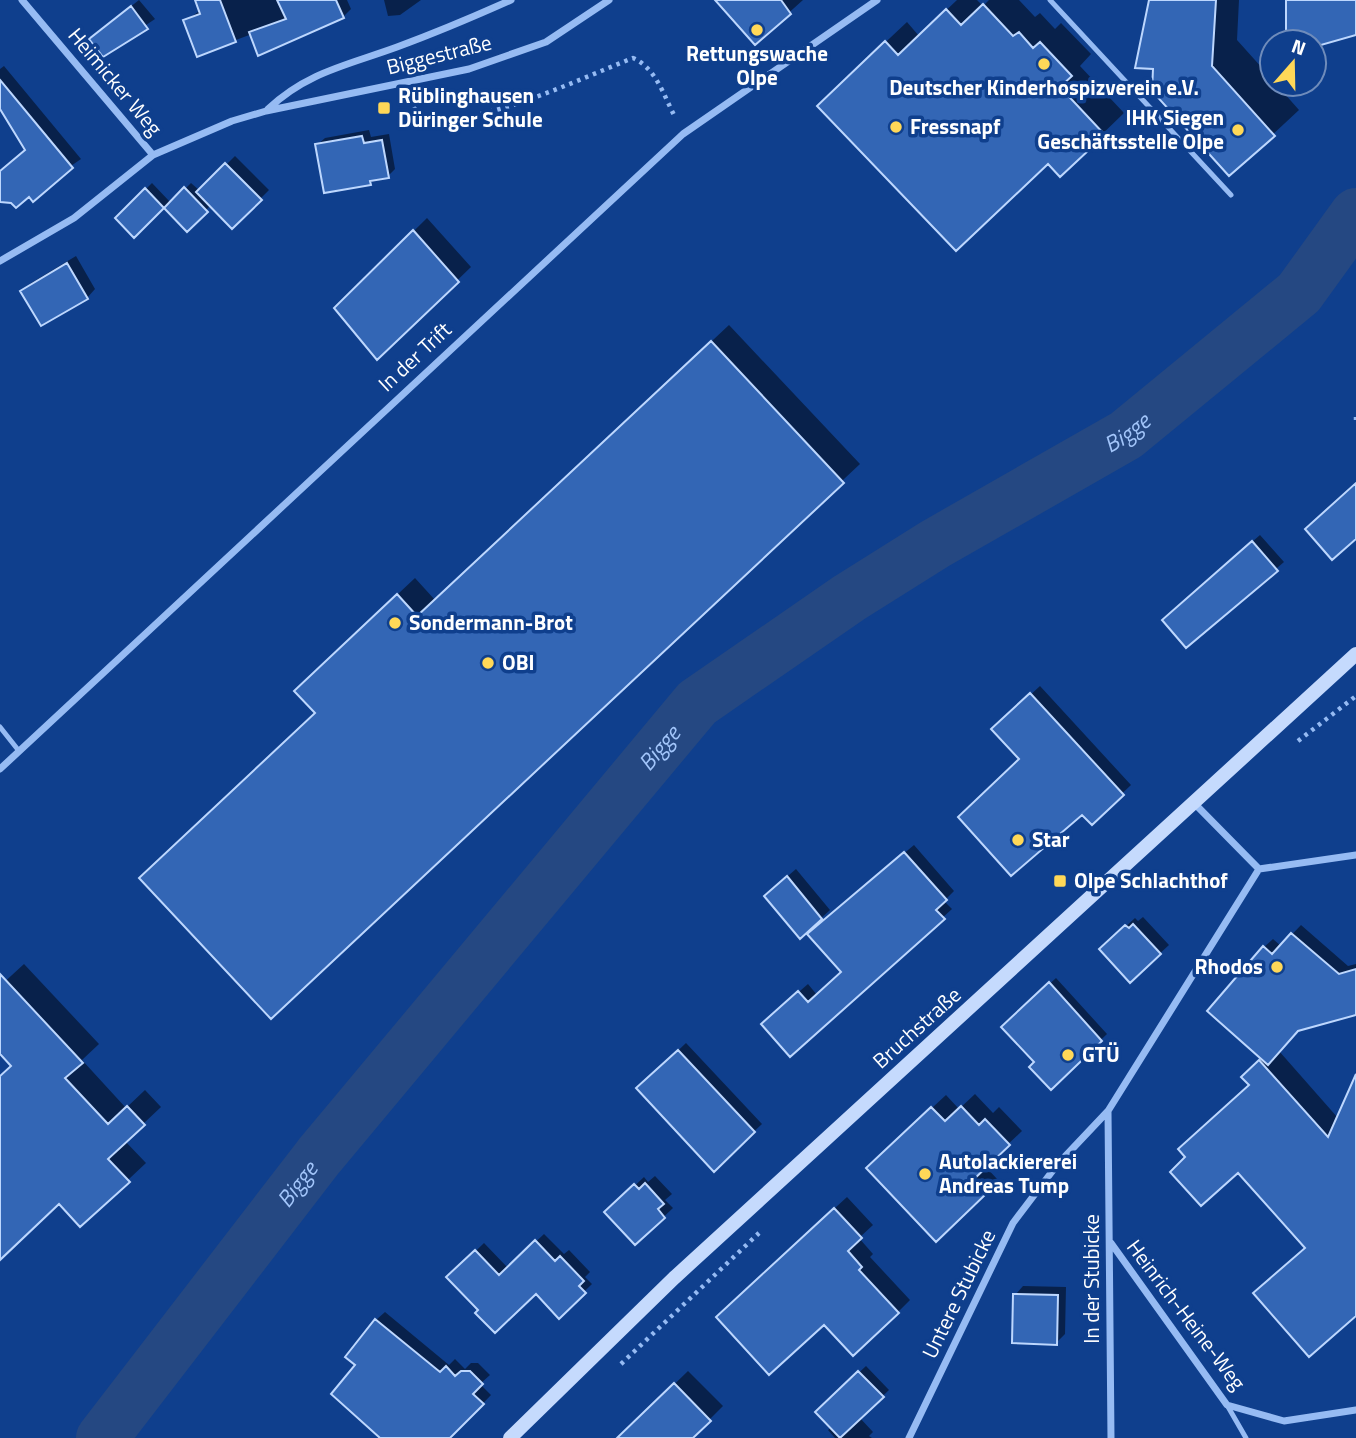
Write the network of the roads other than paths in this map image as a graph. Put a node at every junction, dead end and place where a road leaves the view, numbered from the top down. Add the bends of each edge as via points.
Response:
1 (22, 0) edge
2 (511, 0) edge
3 (609, 0) edge
4 (877, 0) edge
5 (1050, 0) edge
6 (266, 111) junction
7 (153, 155) junction
8 (1231, 195) dead end
9 (0, 261) edge
10 (1356, 654) edge
11 (0, 727) edge
12 (19, 751) junction
13 (0, 769) edge
14 (1195, 804) junction
15 (1356, 855) edge
16 (1259, 869) junction
17 (1108, 1111) junction
18 (1111, 1243) junction
19 (1227, 1405) junction
20 (1356, 1410) edge
21 (510, 1438) edge
22 (909, 1438) edge
23 (1111, 1438) edge
24 (1247, 1438) edge

1 - 7 street, Heimicker Weg
2 - 6 street, Biggestraße via 316,75 290,88
3 - 6 street, Biggestraße via 546,42 469,69
4 - 12 street, In der Trift via 683,134
5 - 8 lane
6 - 7 street, Biggestraße
7 - 9 street, Biggestraße via 74,218
10 - 14 main road, Bruchstraße
11 - 12 lane
12 - 13 street, In der Trift
14 - 16 street
14 - 21 main road, Bruchstraße via 674,1278
15 - 16 street
16 - 17 street
17 - 18 street, In der Stubicke
17 - 22 street, Untere Stubicke via 1057,1165 1013,1223
18 - 19 street, Heinrich-Heine-Weg
18 - 23 street, In der Stubicke
19 - 20 street, Heinrich-Heine-Weg via 1284,1421
19 - 24 lane

